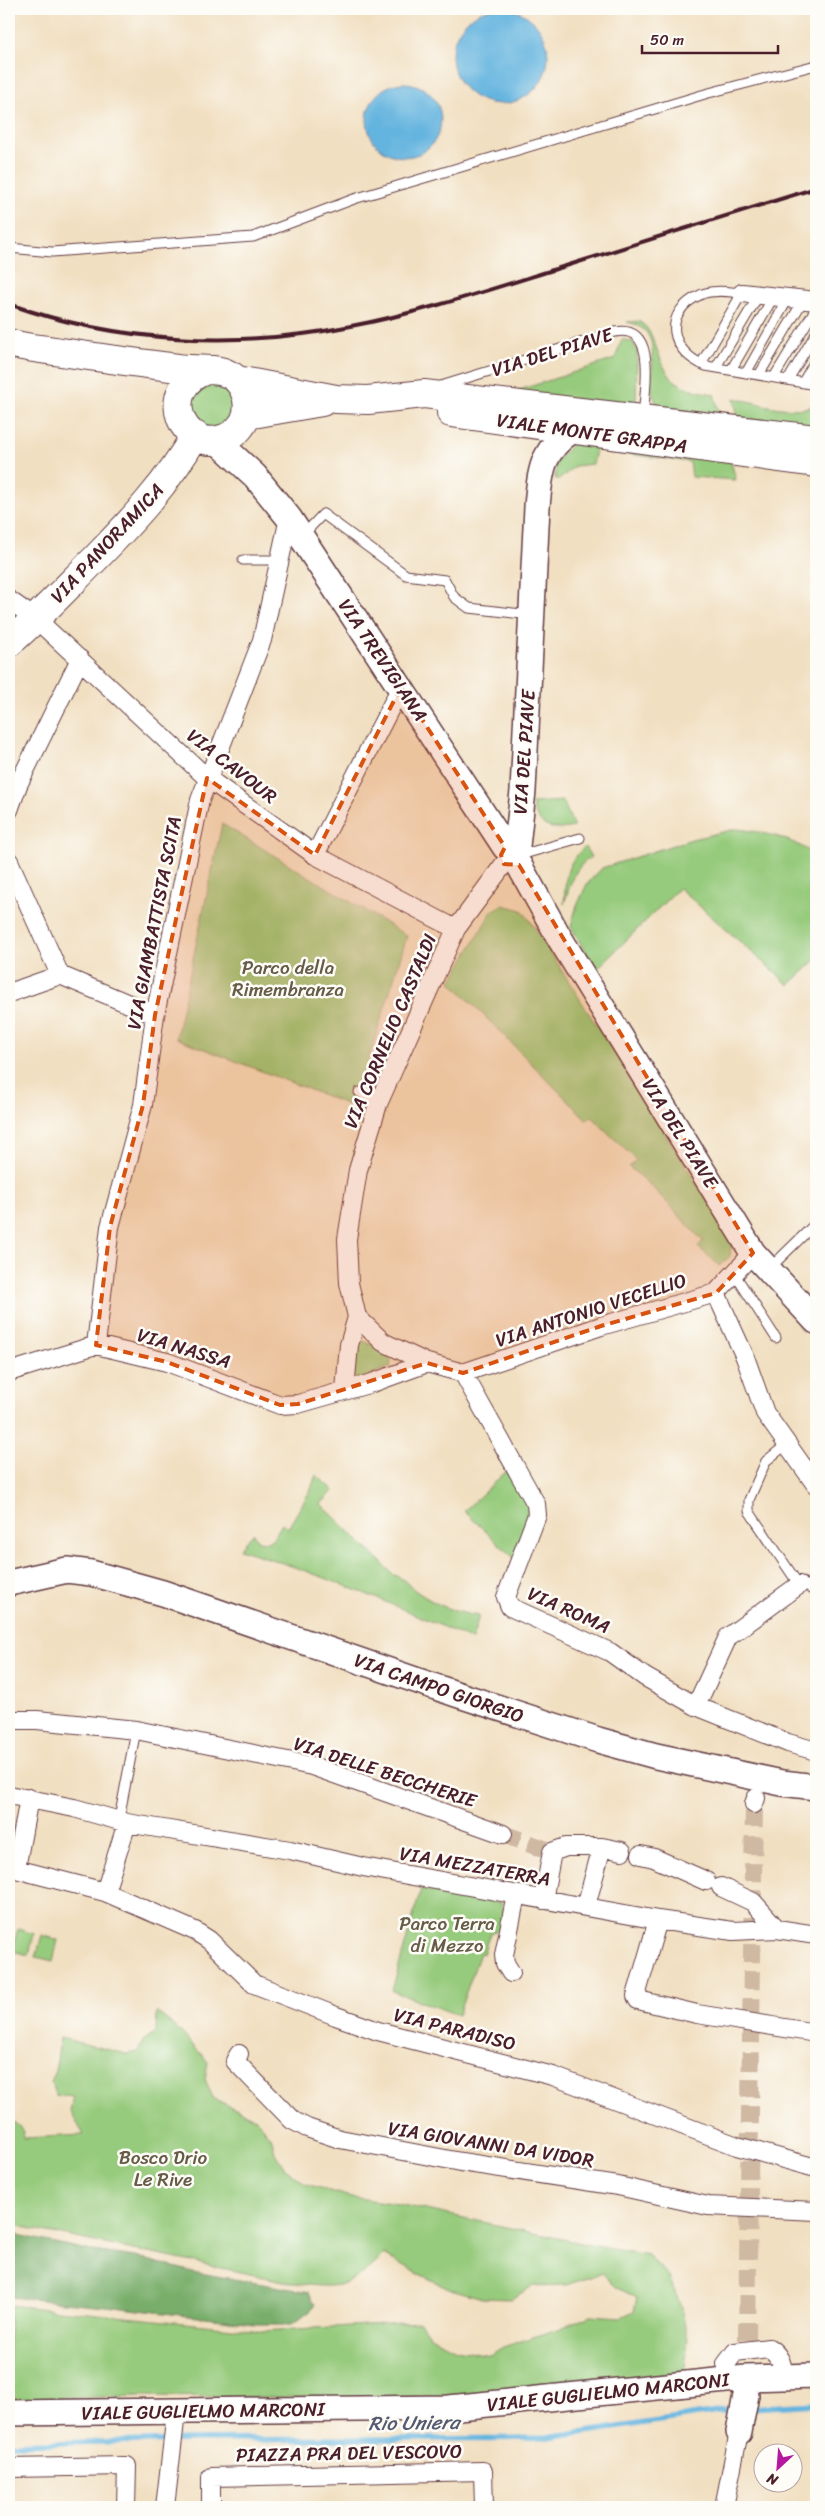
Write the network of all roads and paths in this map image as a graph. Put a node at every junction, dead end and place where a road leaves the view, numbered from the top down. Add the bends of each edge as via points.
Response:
1 (816, 65) edge
2 (9, 248) edge
3 (786, 298) edge
4 (816, 333) edge
5 (9, 343) edge
6 (816, 359) edge
7 (123, 361) junction
8 (701, 364) junction
9 (716, 367) junction
10 (731, 370) junction
11 (204, 371) junction
12 (746, 373) junction
13 (759, 375) junction
14 (774, 377) junction
15 (237, 380) junction
16 (788, 380) junction
17 (803, 382) junction
18 (816, 384) edge
19 (424, 394) junction
20 (178, 398) junction
21 (336, 399) junction
22 (368, 400) junction
23 (651, 412) junction
24 (244, 421) junction
25 (511, 423) junction
26 (571, 430) junction
27 (206, 438) junction
28 (816, 439) edge
29 (816, 463) edge
30 (255, 476) junction
31 (295, 528) junction
32 (243, 560) dead end
33 (280, 560) junction
34 (9, 600) edge
35 (532, 615) junction
36 (36, 619) junction
37 (9, 643) edge
38 (80, 659) junction
39 (401, 686) junction
40 (207, 778) junction
41 (9, 810) edge
42 (580, 838) dead end
43 (316, 855) junction
44 (514, 855) junction
45 (9, 861) edge
46 (456, 929) junction
47 (559, 937) joint
48 (60, 975) junction
49 (9, 993) edge
50 (155, 1015) junction
51 (359, 1092) dead end
52 (378, 1104) junction
53 (816, 1223) edge
54 (761, 1261) junction
55 (734, 1274) junction
56 (716, 1294) junction
57 (357, 1316) junction
58 (816, 1321) edge
59 (776, 1338) dead end
60 (96, 1345) junction
61 (427, 1363) junction
62 (9, 1372) edge
63 (464, 1373) junction
64 (345, 1390) junction
65 (787, 1444) junction
66 (816, 1485) edge
67 (9, 1584) edge
68 (809, 1585) edge
69 (696, 1706) junction
70 (9, 1720) edge
71 (136, 1730) junction
72 (816, 1751) edge
73 (816, 1787) edge
74 (16, 1796) edge
75 (123, 1821) junction
76 (503, 1834) tunnel mouth
77 (602, 1847) junction
78 (622, 1851) dead end
79 (641, 1856) dead end
80 (105, 1892) junction
81 (516, 1895) junction
82 (543, 1900) junction
83 (586, 1906) junction
84 (658, 1920) junction
85 (777, 1929) junction
86 (816, 1934) edge
87 (511, 1972) dead end
88 (816, 2033) edge
89 (238, 2054) dead end
90 (816, 2168) edge
91 (816, 2211) edge
92 (726, 2364) dead end
93 (784, 2375) junction
94 (816, 2376) edge
95 (746, 2390) junction
96 (9, 2414) edge
97 (175, 2420) junction
98 (739, 2429) joint
99 (9, 2468) edge
100 (126, 2507) edge
101 (165, 2507) edge
102 (211, 2507) edge
103 (484, 2507) edge
104 (724, 2507) edge

1 - 2 lane via 705,94 354,199 252,237 52,252
3 - 8 lane
3 - 8 lane via 701,294 680,309 674,328 680,348
3 - 9 lane
3 - 10 lane
3 - 12 lane
3 - 13 lane
3 - 14 lane
4 - 16 lane
5 - 7 main road
6 - 17 lane
7 - 11 main road
7 - 20 main road
8 - 9 lane
9 - 10 lane
10 - 12 lane
11 - 15 main road via 228,373
11 - 20 main road via 187,381
12 - 13 lane
13 - 14 lane
14 - 16 lane
15 - 21 main road, VIALE MONTE GRAPPA
15 - 24 main road, VIA TREVIGIANA via 247,397
16 - 17 lane
17 - 18 lane
19 - 22 main road, VIALE MONTE GRAPPA
19 - 23 main road, VIALE MONTE GRAPPA
19 - 23 lane, VIA DEL PIAVE via 623,330 636,334 644,346
20 - 27 main road, VIA TREVIGIANA via 180,420
21 - 22 main road, VIALE MONTE GRAPPA
21 - 24 main road, VIALE MONTE GRAPPA
22 - 25 main road, VIALE MONTE GRAPPA
23 - 25 lane via 638,427 628,431 524,418
23 - 28 main road, VIALE MONTE GRAPPA
24 - 27 main road via 234,434
24 - 30 street, VIA TREVIGIANA
25 - 26 main road, VIALE MONTE GRAPPA
26 - 29 main road, VIALE MONTE GRAPPA
26 - 35 street, VIA DEL PIAVE via 553,446 542,466
27 - 30 street, VIA TREVIGIANA
27 - 36 main road, VIA PANORAMICA via 181,460 144,509
30 - 31 street, VIA TREVIGIANA
31 - 33 street, VIA GIAMBATTISTA SCITA
31 - 35 lane via 323,514 406,575 445,580 454,597 469,608
31 - 39 street, VIA TREVIGIANA
32 - 33 lane
33 - 40 street, VIA GIAMBATTISTA SCITA via 262,640
34 - 36 street, VIA CAVOUR
35 - 44 street, VIA DEL PIAVE via 523,791
36 - 37 main road, VIA PANORAMICA
36 - 38 street, VIA CAVOUR
38 - 40 street, VIA CAVOUR
38 - 41 street
39 - 43 street
39 - 44 street, VIA TREVIGIANA
40 - 43 street, VIA CAVOUR
40 - 50 street, VIA GIAMBATTISTA SCITA
42 - 44 lane
43 - 46 street, VIA CAVOUR
44 - 46 street, VIA CORNELIO CASTALDI
44 - 47 street, VIA TREVIGIANA
45 - 48 street
46 - 52 street, VIA CORNELIO CASTALDI
47 - 54 street, VIA DEL PIAVE
48 - 49 street
48 - 50 street
50 - 60 street, VIA GIAMBATTISTA SCITA via 143,1105 110,1227
51 - 52 lane
52 - 57 street, VIA CORNELIO CASTALDI via 358,1170 347,1239 349,1283
53 - 54 lane
54 - 55 street, VIA ANTONIO VECELLIO
54 - 58 street, VIA DEL PIAVE
55 - 56 street, VIA ANTONIO VECELLIO
55 - 59 lane
56 - 63 street, VIA ANTONIO VECELLIO via 602,1326
56 - 65 street via 745,1357 765,1413
57 - 61 street via 383,1342
57 - 64 street
60 - 62 street
60 - 64 street, VIA NASSA via 166,1362 280,1405 298,1404
61 - 63 street
61 - 64 street, VIA NASSA
63 - 69 street, VIA ROMA via 536,1504 537,1515 506,1597 507,1603 610,1652 645,1677
65 - 66 street
65 - 68 lane via 766,1461 749,1500 749,1511
67 - 73 street, VIA CAMPO GIORGIO via 67,1570 91,1573 163,1593 598,1740 782,1783
68 - 69 street via 728,1637
69 - 72 street, VIA ROMA
70 - 71 street, VIA DELLE BECCHERIE
71 - 75 lane
71 - 76 street, VIA DELLE BECCHERIE via 312,1766
74 - 75 street, VIA MEZZATERRA
74 - 80 street, VIA PARADISO via 16,1869
75 - 80 street
75 - 81 street, VIA MEZZATERRA
77 - 78 street
77 - 82 street via 566,1847 552,1852
77 - 83 street
79 - 85 street via 654,1858 753,1902
80 - 90 street, VIA PARADISO via 195,1931 209,1940 254,1984 378,2031 553,2076 737,2146
81 - 82 street, VIA MEZZATERRA
81 - 87 street via 504,1954
82 - 83 street, VIA MEZZATERRA
83 - 84 street, VIA MEZZATERRA
84 - 85 street, VIA MEZZATERRA via 732,1931
84 - 88 street via 641,1974 638,2000 697,2014
85 - 86 street, VIA MEZZATERRA
89 - 91 street, VIA GIOVANNI DA VIDOR via 235,2061 292,2120 340,2139 461,2162 618,2186 708,2206
92 - 93 street via 735,2352 747,2345 769,2348 776,2353
93 - 94 street, VIALE GUGLIELMO MARCONI
93 - 95 street, VIALE GUGLIELMO MARCONI
95 - 97 street, VIALE GUGLIELMO MARCONI
95 - 98 street
96 - 97 street, VIALE GUGLIELMO MARCONI
97 - 101 street
98 - 104 street
99 - 100 street via 127,2466
102 - 103 street, PIAZZA PRA DEL VESCOVO via 211,2476 482,2471

